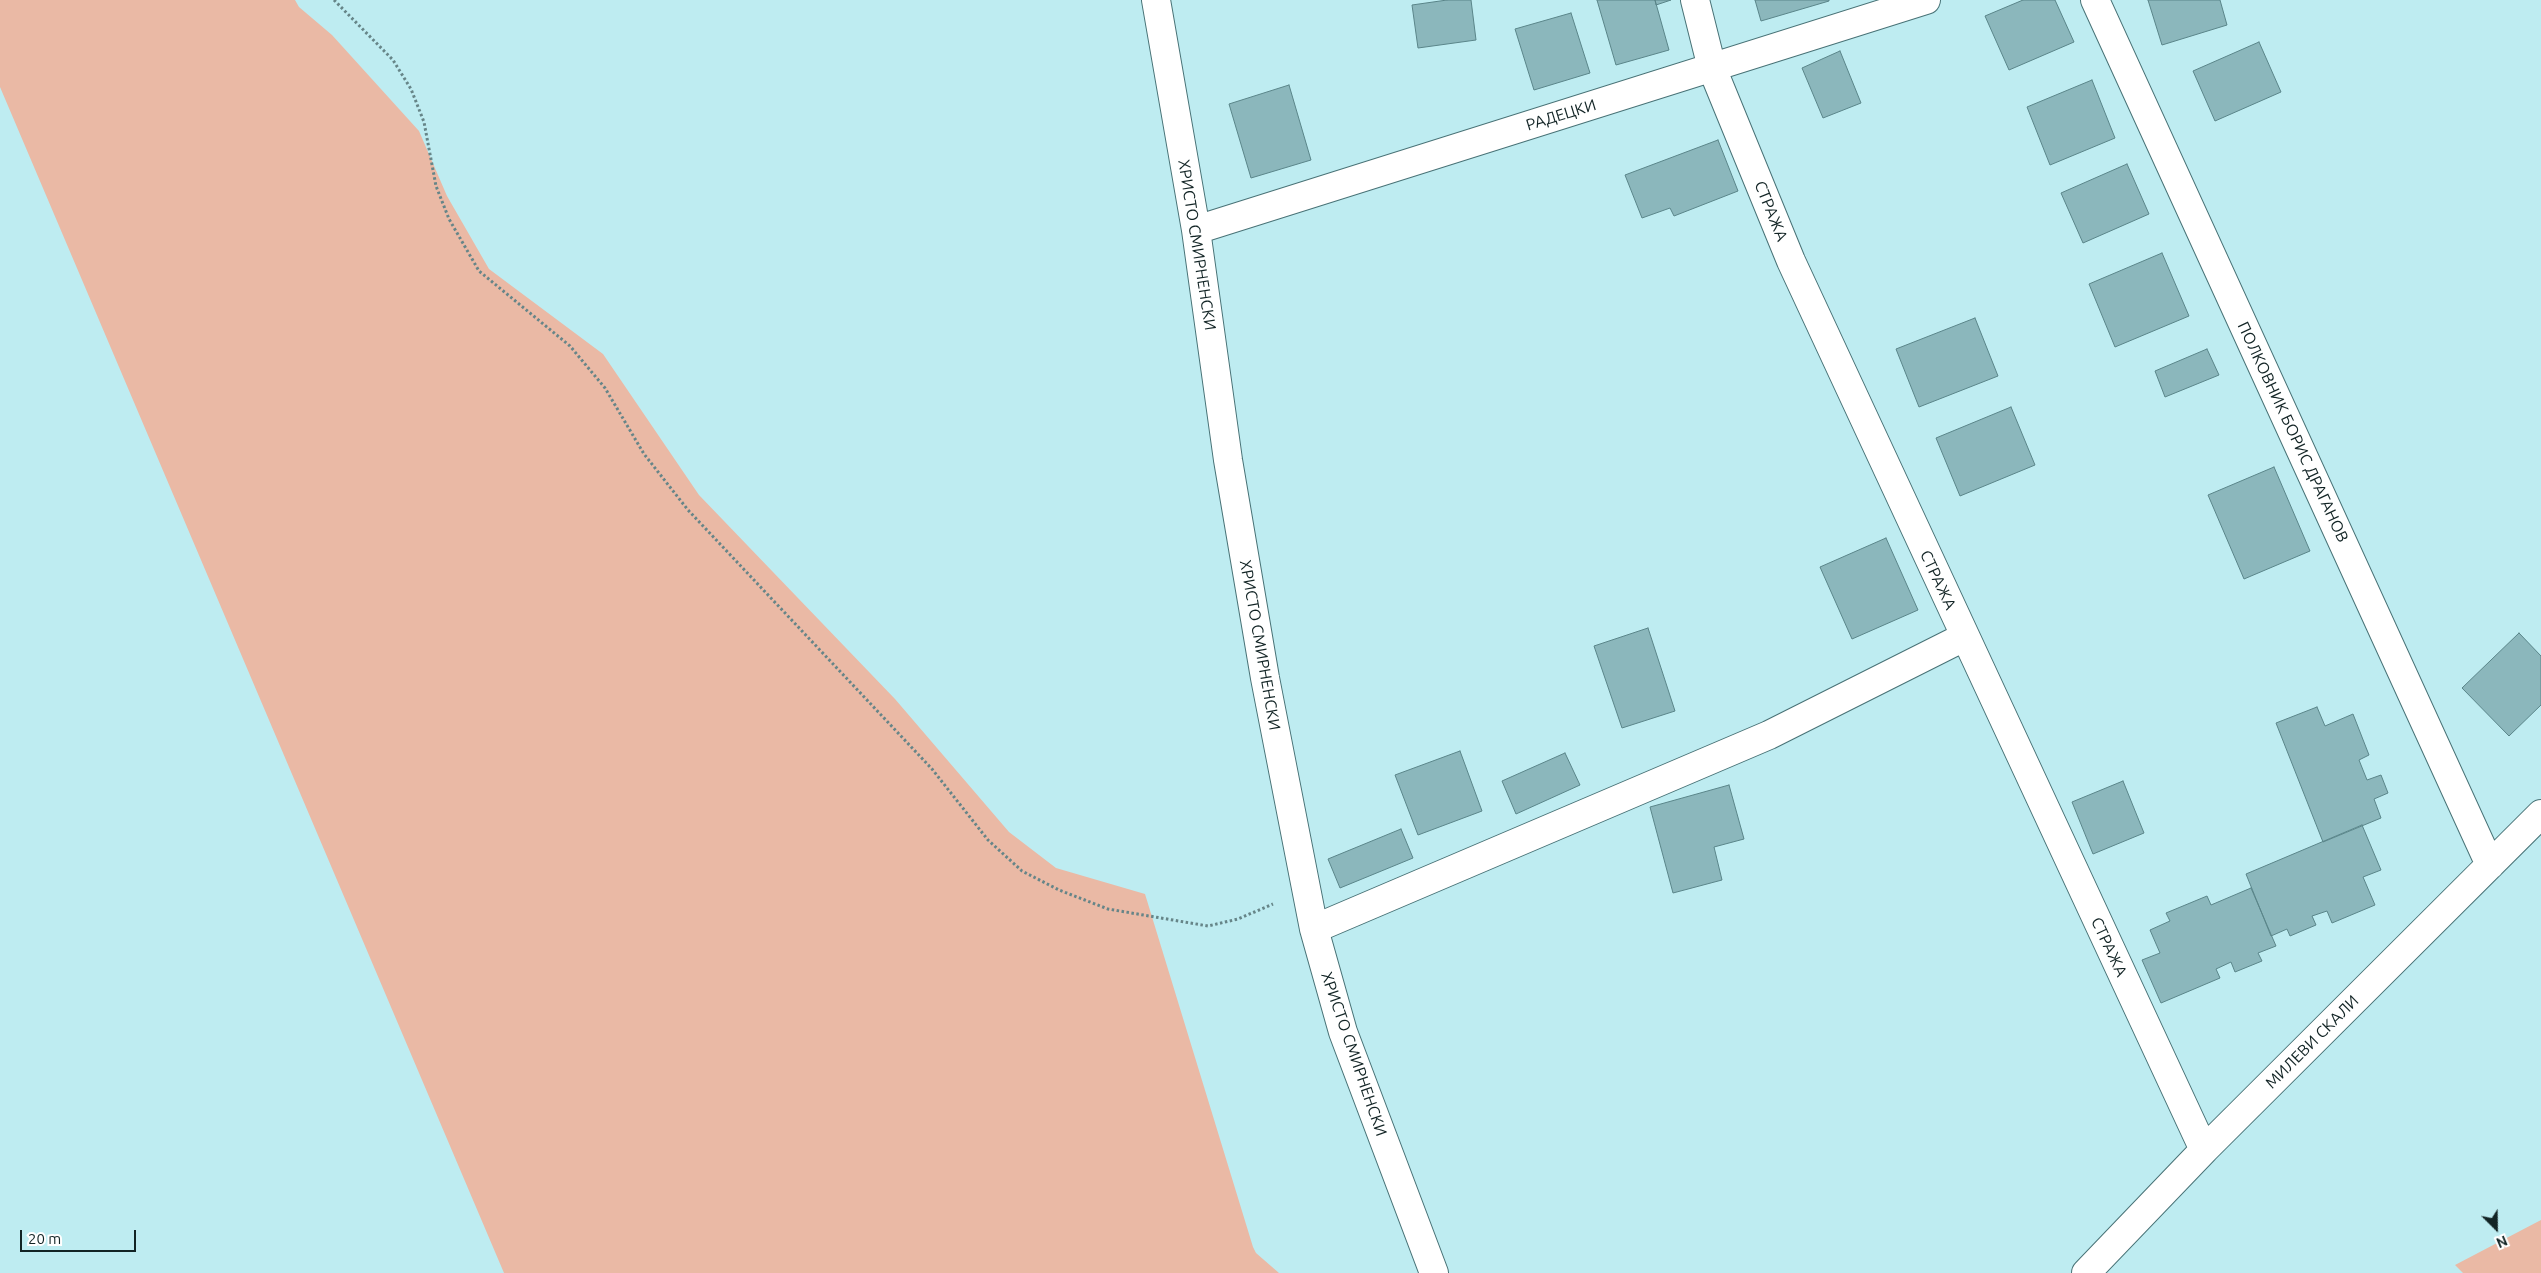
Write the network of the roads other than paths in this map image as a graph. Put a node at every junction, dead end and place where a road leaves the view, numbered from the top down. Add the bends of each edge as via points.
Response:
1 (1156, 0) edge
2 (1695, 0) edge
3 (1926, 0) edge
4 (2095, 0) edge
5 (1712, 68) junction
6 (1196, 230) junction
7 (1964, 637) junction
8 (2541, 814) edge
9 (2490, 865) junction
10 (1314, 929) junction
11 (2204, 1150) junction
12 (1434, 1273) edge
13 (2086, 1273) edge

1 - 6 street, ХРИСТО СМИРНЕНСКИ
2 - 5 street, СТРАЖА
3 - 5 street, РАДЕЦКИ
4 - 9 street, ПОЛКОВНИК БОРИС ДРАГАНОВ
5 - 6 street, РАДЕЦКИ
5 - 7 street, СТРАЖА via 1791,261
6 - 10 street, ХРИСТО СМИРНЕНСКИ via 1228,460 1265,678
7 - 10 street via 1769,735
7 - 11 street, СТРАЖА
8 - 9 street, МИЛЕВИ СКАЛИ
9 - 11 street, МИЛЕВИ СКАЛИ
10 - 12 street, ХРИСТО СМИРНЕНСКИ via 1343,1032
11 - 13 street, МИЛЕВИ СКАЛИ

